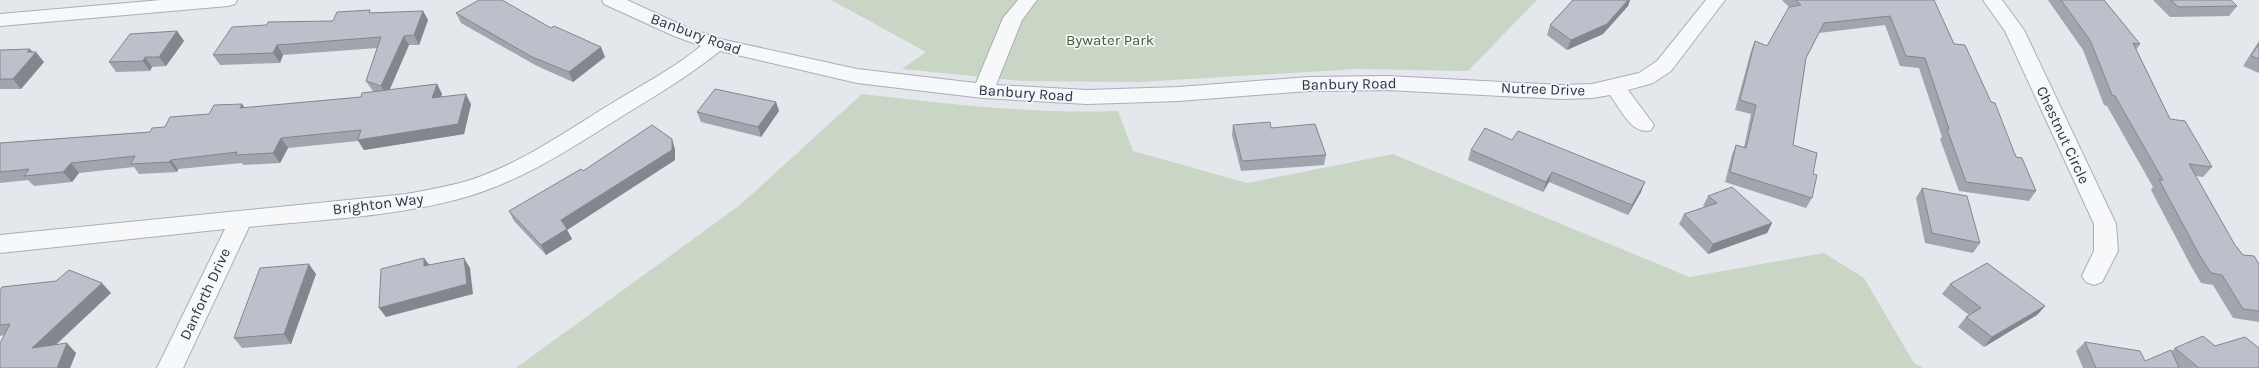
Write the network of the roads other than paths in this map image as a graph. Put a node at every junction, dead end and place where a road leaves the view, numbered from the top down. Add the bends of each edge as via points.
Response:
1 (228, 0) edge
2 (611, 0) edge
3 (1028, 0) edge
4 (1716, 0) edge
5 (1992, 0) edge
6 (0, 20) edge
7 (716, 44) junction
8 (1453, 85) joint
9 (1615, 87) junction
10 (983, 91) junction
11 (1644, 125) dead end
12 (241, 219) junction
13 (0, 244) edge
14 (2094, 276) dead end
15 (170, 368) edge

1 - 6 street
2 - 7 street, Banbury Road via 681,32
3 - 10 street via 1013,18
4 - 9 street, Nutree Drive via 1664,66 1646,78
5 - 14 street, Chestnut Circle via 2014,30 2105,224 2106,251
7 - 10 street, Banbury Road via 857,76
7 - 12 street, Brighton Way via 692,64 546,154 482,184 445,195 407,202
8 - 9 street, Nutree Drive via 1562,92
8 - 10 street, Banbury Road via 1309,84 1179,94 1087,97
9 - 11 street
12 - 13 street, Brighton Way
12 - 15 street, Danforth Drive

